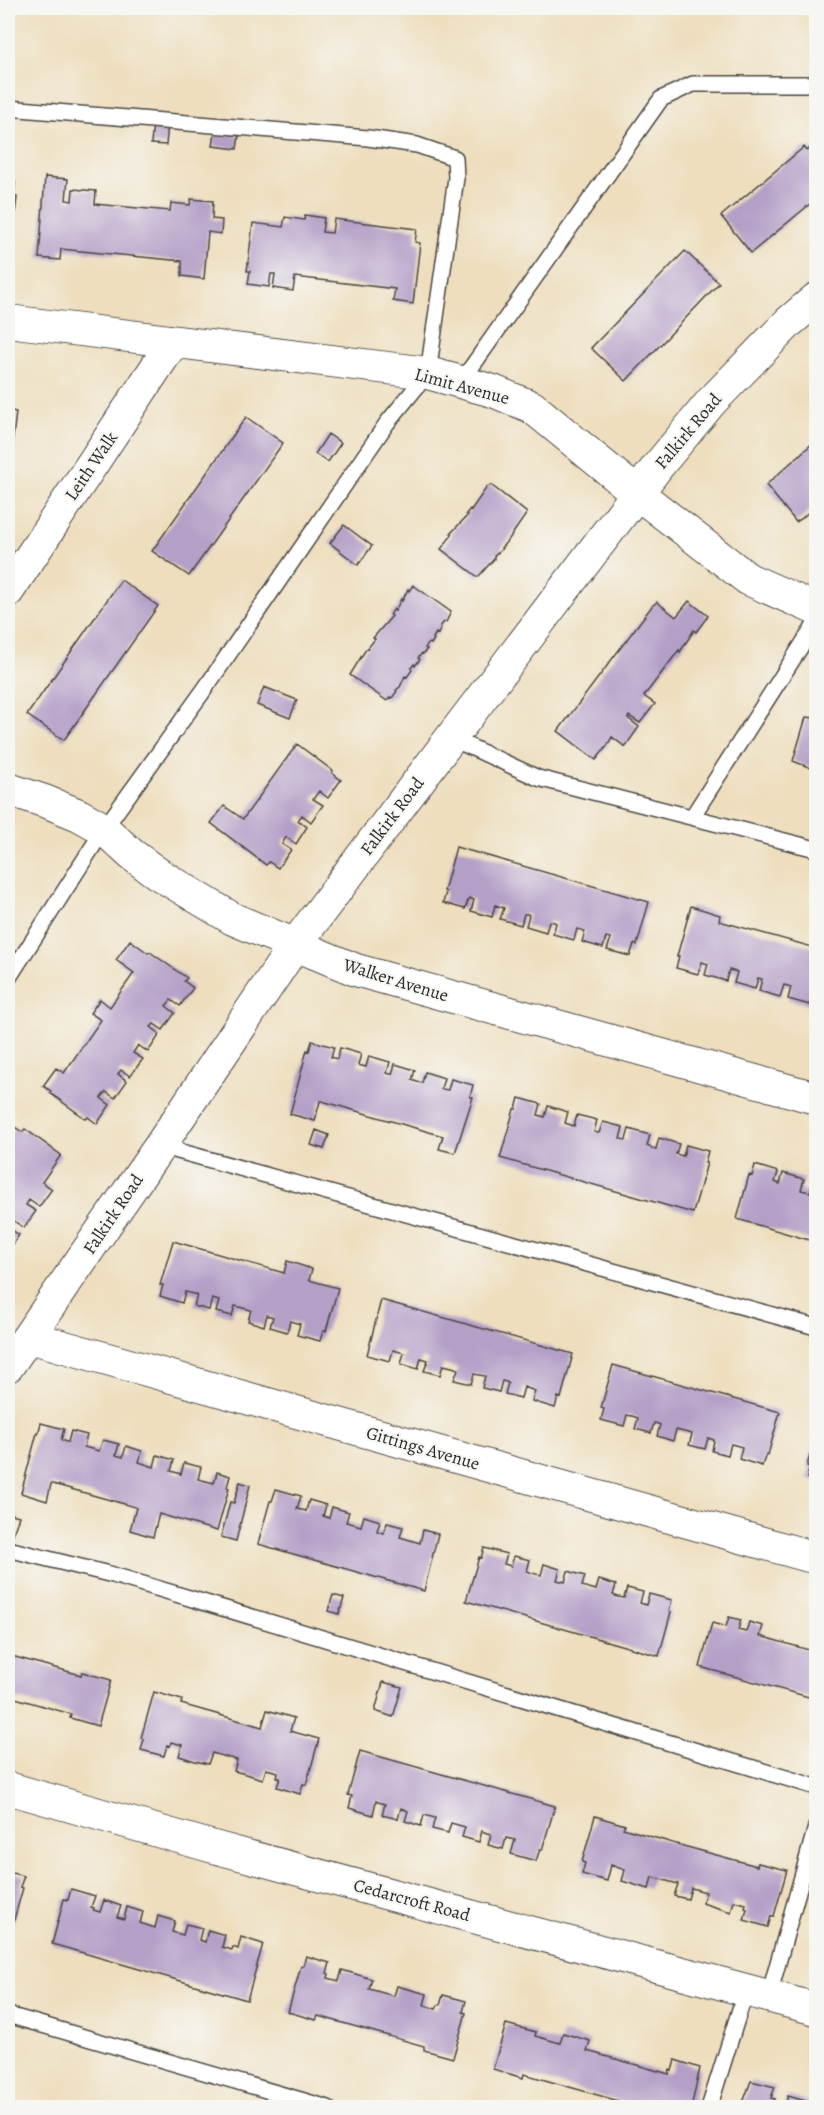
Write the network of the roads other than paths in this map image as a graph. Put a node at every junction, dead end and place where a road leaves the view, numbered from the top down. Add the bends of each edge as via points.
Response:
1 (816, 84) edge
2 (8, 108) edge
3 (816, 299) edge
4 (8, 321) edge
5 (173, 342) junction
6 (429, 374) junction
7 (461, 382) junction
8 (637, 493) junction
9 (13, 573) edge
10 (816, 609) edge
11 (816, 623) edge
12 (451, 738) junction
13 (8, 789) edge
14 (692, 817) junction
15 (104, 830) junction
16 (816, 849) edge
17 (295, 945) junction
18 (8, 979) edge
19 (816, 1098) edge
20 (160, 1146) junction
21 (816, 1327) edge
22 (28, 1337) junction
23 (8, 1366) edge
24 (8, 1549) edge
25 (816, 1558) edge
26 (816, 1787) edge
27 (8, 1788) edge
28 (816, 1827) edge
29 (758, 1993) junction
30 (816, 2009) edge
31 (8, 2015) edge
32 (328, 2108) edge
33 (710, 2108) edge

1 - 7 lane via 693,84 661,99
2 - 6 lane via 368,138 417,146 455,158 456,178
3 - 8 street, Falkirk Road via 711,402
4 - 5 street, Limit Avenue
5 - 6 street, Limit Avenue
5 - 9 street, Leith Walk
6 - 7 street, Limit Avenue
6 - 15 lane via 387,423
7 - 8 street, Limit Avenue via 532,407
8 - 10 street, Limit Avenue via 748,579
8 - 12 street, Falkirk Road
11 - 14 lane
12 - 14 lane via 538,778
12 - 17 street, Falkirk Road
13 - 15 street, Walker Avenue via 80,815
14 - 16 lane
15 - 17 street, Walker Avenue via 131,854 186,891 233,919
15 - 18 lane
17 - 19 street, Walker Avenue via 356,970
17 - 20 street, Falkirk Road
20 - 21 lane
20 - 22 street, Falkirk Road
22 - 23 street, Falkirk Road
22 - 25 street, Gittings Avenue
24 - 26 lane via 113,1575
27 - 29 street, Cedarcroft Road
28 - 29 lane
29 - 30 street, Cedarcroft Road
29 - 33 lane
31 - 32 lane

